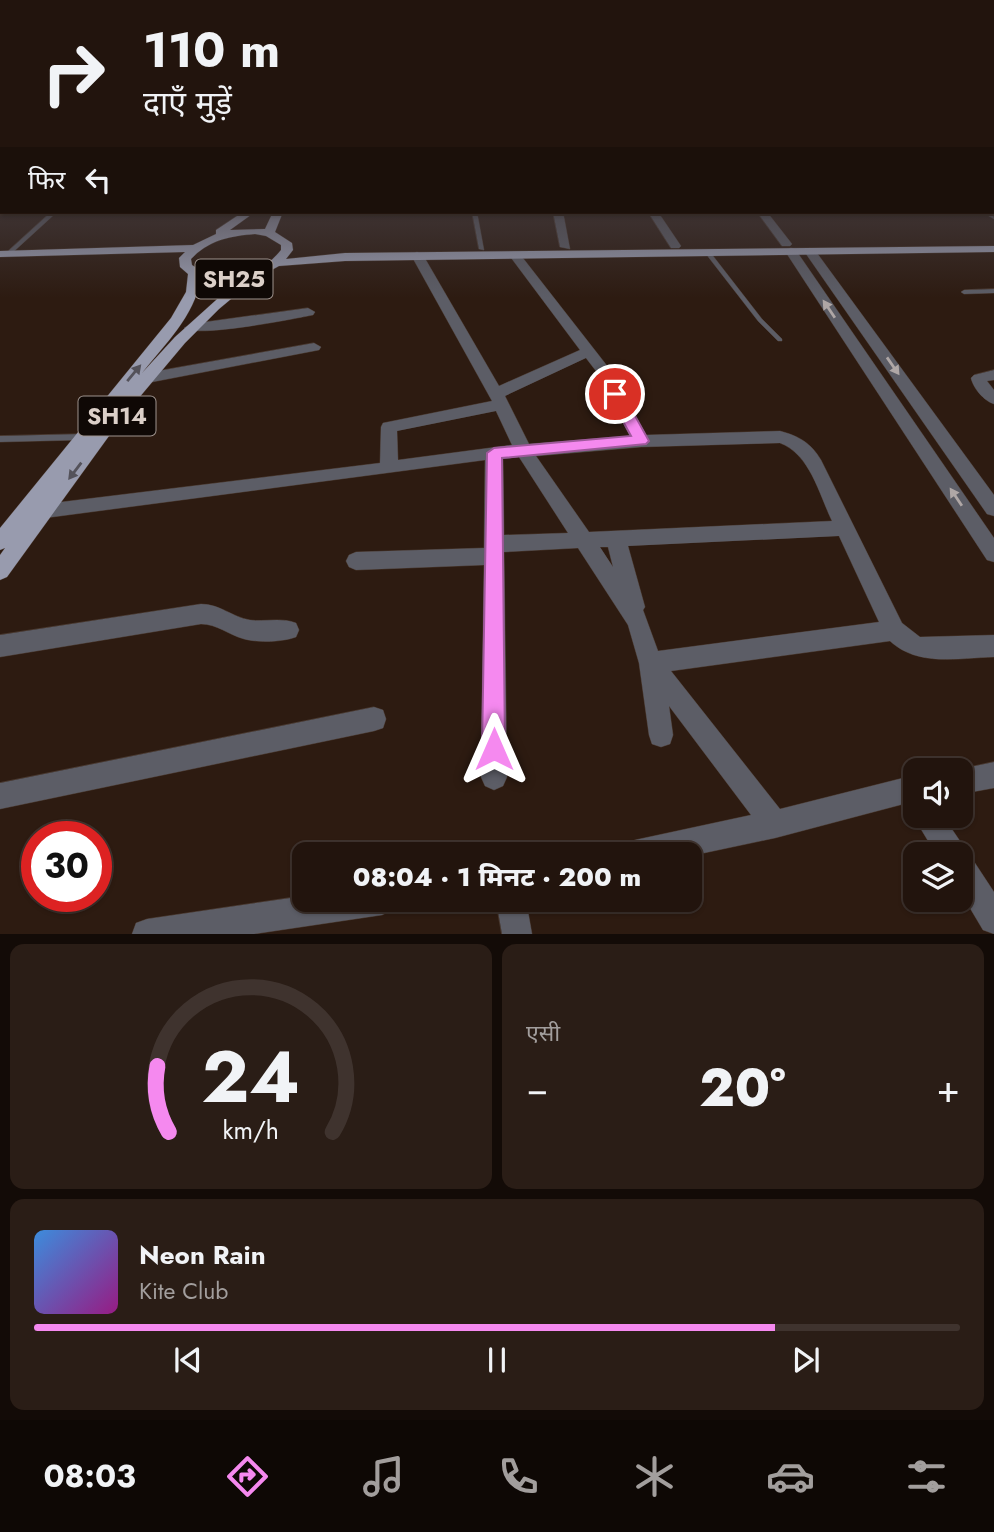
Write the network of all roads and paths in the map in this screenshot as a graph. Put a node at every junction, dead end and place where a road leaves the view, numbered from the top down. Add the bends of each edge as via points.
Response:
1 (52, 214) edge
2 (247, 214) edge
3 (277, 214) edge
4 (474, 214) edge
5 (558, 214) edge
6 (654, 214) edge
7 (763, 214) edge
8 (269, 233) junction
9 (205, 241) junction
10 (994, 242) edge
11 (675, 246) junction
12 (566, 247) junction
13 (193, 248) junction
14 (482, 248) junction
15 (788, 248) junction
16 (994, 249) edge
17 (287, 250) junction
18 (810, 251) junction
19 (708, 253) junction
20 (417, 255) junction
21 (515, 255) junction
22 (3, 257) edge
23 (277, 263) junction
24 (190, 268) junction
25 (251, 276) junction
26 (994, 291) edge
27 (964, 292) dead end
28 (308, 312) dead end
29 (191, 328) junction
30 (780, 340) dead end
31 (314, 347) dead end
32 (589, 351) junction
33 (994, 375) edge
34 (147, 379) junction
35 (994, 399) edge
36 (498, 400) junction
37 (81, 437) junction
38 (0, 439) edge
39 (641, 441) junction
40 (523, 450) junction
41 (494, 453) junction
42 (389, 468) junction
43 (994, 509) edge
44 (45, 511) junction
45 (846, 528) junction
46 (617, 539) junction
47 (584, 541) junction
48 (0, 542) edge
49 (494, 550) junction
50 (994, 554) edge
51 (356, 561) dead end
52 (0, 571) edge
53 (638, 621) junction
54 (288, 630) dead end
55 (894, 630) junction
56 (0, 646) edge
57 (994, 646) edge
58 (650, 663) junction
59 (374, 719) dead end
60 (661, 735) dead end
61 (994, 775) edge
62 (494, 777) dead end
63 (973, 778) edge
64 (903, 793) edge
65 (0, 796) edge
66 (775, 824) junction
67 (691, 842) edge
68 (973, 886) edge
69 (296, 912) edge
70 (513, 912) edge
71 (994, 919) edge
72 (146, 933) edge
73 (517, 933) edge

1 - 22 lane
2 - 9 main road
3 - 8 main road
4 - 14 lane
5 - 12 street
6 - 11 street
7 - 15 street
8 - 9 main road, SH25 via 238,232
8 - 17 main road, SH25 via 280,237
9 - 13 main road, SH25
10 - 15 main road, SH25
11 - 12 main road, SH25
11 - 15 main road, SH25
12 - 14 main road, SH25
13 - 22 main road
13 - 24 main road, SH25
14 - 17 main road, SH25
15 - 18 main road, SH25
15 - 19 main road, SH25
50 -> 15 street
16 - 18 main road, SH25
17 - 23 main road, SH25
18 -> 43 street
19 - 21 main road, SH25
19 - 30 lane
20 - 21 main road, SH25
20 - 23 main road, SH25
20 - 36 street
21 - 32 street
22 - 24 main road
23 - 25 main road, SH25
24 - 25 main road, SH25 via 209,279
37 -> 24 main road, SH14 via 177,319 192,292
25 - 29 main road, SH14
26 - 27 lane
28 - 29 street
29 - 34 main road, SH14
31 - 34 street
32 - 36 street
32 - 39 street
33 - 35 street via 979,378
34 -> 44 main road, SH14
36 - 40 street
36 - 42 street via 389,427
37 - 38 lane
37 - 48 main road, SH14
39 - 40 street
39 - 45 street via 780,437 794,441 812,460
40 - 41 street
40 - 47 street
41 - 42 street
41 - 49 street
42 - 44 street
44 - 52 main road, SH14
45 - 46 street
45 - 55 street
46 - 47 street
46 - 53 street
47 - 49 street
47 - 53 street
49 - 51 street
49 - 62 street
53 - 58 street
54 - 56 street via 247,630 212,614 201,614
55 - 57 street via 920,648
55 - 58 street
58 - 60 street
58 - 66 street
59 - 65 street
61 - 63 street
64 - 66 street
66 - 67 street
68 - 71 street
69 - 72 street
70 - 73 street

